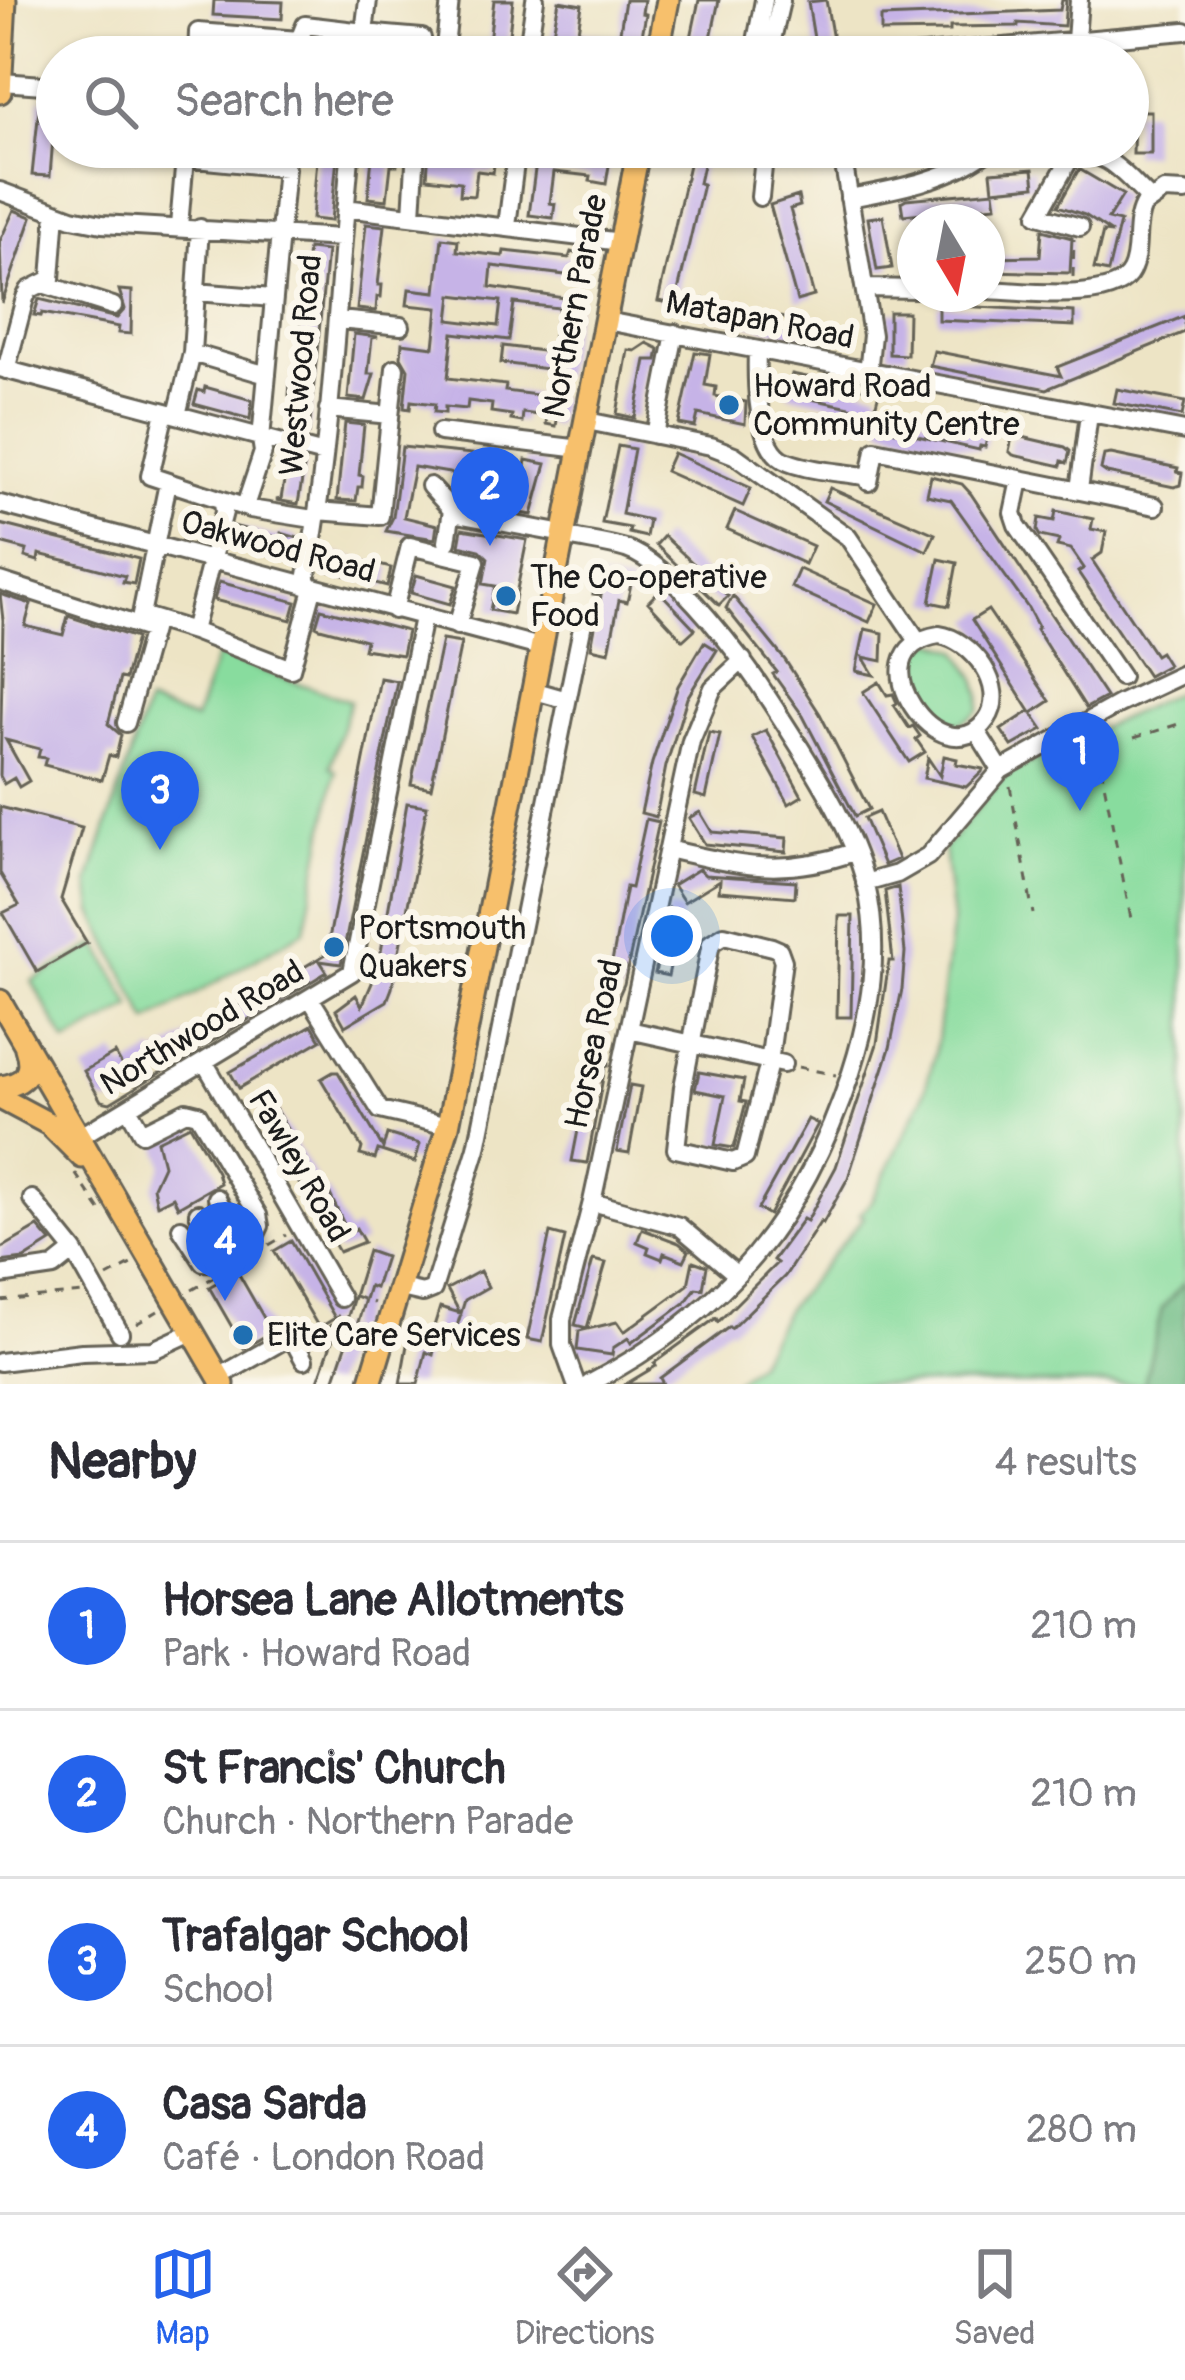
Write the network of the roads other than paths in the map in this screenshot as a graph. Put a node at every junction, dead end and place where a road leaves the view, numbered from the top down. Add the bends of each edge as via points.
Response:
1 (5, 0) edge
2 (368, 0) edge
3 (450, 0) edge
4 (535, 0) edge
5 (668, 0) edge
6 (764, 0) edge
7 (1078, 0) edge
8 (781, 2) edge
9 (1185, 31) edge
10 (364, 33) junction
11 (302, 36) edge
12 (364, 36) edge
13 (399, 36) edge
14 (446, 36) edge
15 (530, 36) edge
16 (661, 36) edge
17 (757, 36) edge
18 (773, 36) edge
19 (1076, 36) edge
20 (1124, 36) edge
21 (36, 86) edge
22 (1, 87) edge
23 (184, 168) edge
24 (286, 168) edge
25 (349, 168) edge
26 (415, 168) edge
27 (514, 168) edge
28 (635, 168) edge
29 (763, 168) edge
30 (845, 168) edge
31 (957, 168) edge
32 (1064, 168) edge
33 (1118, 168) edge
34 (0, 191) edge
35 (1185, 192) edge
36 (760, 197) dead end
37 (850, 198) junction
38 (1149, 198) junction
39 (345, 208) junction
40 (56, 212) junction
41 (412, 215) junction
42 (179, 226) junction
43 (507, 226) junction
44 (1080, 227) road end
45 (200, 228) junction
46 (280, 233) junction
47 (342, 238) junction
48 (621, 242) junction
49 (43, 284) junction
50 (866, 288) junction
51 (897, 289) edge
52 (1005, 290) edge
53 (196, 292) junction
54 (273, 298) junction
55 (113, 306) dead end
56 (338, 320) junction
57 (606, 321) junction
58 (401, 326) dead end
59 (675, 333) junction
60 (758, 350) junction
61 (192, 353) junction
62 (394, 368) dead end
63 (3, 369) edge
64 (868, 373) junction
65 (267, 375) junction
66 (328, 409) junction
67 (171, 413) junction
68 (1089, 414) junction
69 (390, 416) junction
70 (587, 421) junction
71 (1185, 431) edge
72 (440, 432) dead end
73 (656, 435) junction
74 (261, 440) junction
75 (581, 448) junction
76 (323, 454) junction
77 (1020, 480) junction
78 (169, 483) junction
79 (430, 486) dead end
80 (1079, 490) junction
81 (223, 501) junction
82 (1132, 502) junction
83 (0, 504) edge
84 (245, 506) junction
85 (1155, 506) dead end
86 (452, 513) junction
87 (316, 515) junction
88 (1128, 524) dead end
89 (564, 535) junction
90 (447, 542) dead end
91 (153, 545) junction
92 (212, 561) junction
93 (0, 580) edge
94 (309, 587) junction
95 (394, 610) junction
96 (423, 617) junction
97 (584, 618) dead end
98 (457, 626) junction
99 (193, 631) junction
100 (918, 641) junction
101 (540, 647) junction
102 (743, 660) junction
103 (1185, 674) edge
104 (1121, 677) dead end
105 (532, 690) junction
106 (567, 700) junction
107 (126, 723) dead end
108 (976, 730) junction
109 (1001, 770) junction
110 (668, 849) junction
111 (854, 852) junction
112 (866, 883) junction
113 (310, 998) junction
114 (472, 998) junction
115 (0, 1001) edge
116 (507, 1005) junction
117 (628, 1030) junction
118 (24, 1042) junction
119 (692, 1045) junction
120 (205, 1064) junction
121 (776, 1064) junction
122 (0, 1087) edge
123 (0, 1098) edge
124 (128, 1108) junction
125 (448, 1126) junction
126 (81, 1136) junction
127 (217, 1198) dead end
128 (32, 1199) dead end
129 (592, 1202) junction
130 (107, 1204) junction
131 (198, 1213) dead end
132 (181, 1228) dead end
133 (244, 1249) junction
134 (74, 1252) junction
135 (225, 1258) junction
136 (737, 1274) junction
137 (0, 1275) edge
138 (400, 1288) junction
139 (340, 1298) dead end
140 (192, 1332) junction
141 (120, 1333) road end
142 (307, 1355) road end
143 (0, 1362) edge
144 (221, 1381) edge
145 (370, 1384) edge
146 (576, 1384) edge
147 (589, 1384) edge

1 - 22 main road
2 - 10 street
3 - 14 street
4 - 15 street
5 - 16 main road
6 - 17 street
7 - 19 street
8 - 18 street
9 - 20 street
10 - 11 street via 305,25
10 - 12 street
10 - 13 street
21 - 22 street
23 - 42 street
24 - 46 street
25 - 39 street, Westwood Road
26 - 41 street
27 - 43 street
28 - 48 main road, Northern Parade
29 - 36 street
30 - 37 street
31 - 37 street
32 - 44 street via 1037,215
33 - 38 street
34 - 40 street
35 - 38 street
37 - 50 street
38 - 52 street via 1124,281 1104,292
39 - 41 street
39 - 47 street, Westwood Road
40 - 42 street via 102,224
40 - 49 street via 51,279
41 - 43 street
42 - 45 street
43 - 48 street
45 - 46 street
45 - 53 street
46 - 47 street
46 - 54 street
47 - 56 street, Westwood Road
48 - 57 main road, Northern Parade
49 - 55 street
49 - 63 street via 25,298
50 - 51 street
50 - 64 street
53 - 54 street
53 - 61 street
54 - 65 street
56 - 58 street
56 - 66 street, Westwood Road
57 - 59 street, Matapan Road
57 - 70 main road, Northern Parade
59 - 60 street, Matapan Road
59 - 73 street
60 - 64 street, Matapan Road
60 - 77 street via 766,444 784,462 866,479 875,450
61 - 65 street
61 - 67 street
62 - 69 street
63 - 67 street
64 - 68 street, Matapan Road
65 - 74 street
66 - 69 street
66 - 76 street, Westwood Road
67 - 74 street
67 - 78 street via 148,472
68 - 71 street, Matapan Road
68 - 80 street
69 - 87 street via 380,516
70 - 73 street
70 - 75 main road, Northern Parade
72 - 75 street via 476,429
73 - 100 street via 734,455 836,526
74 - 76 street
74 - 84 street
75 - 89 main road, Northern Parade
76 - 87 street, Westwood Road
77 - 80 street
77 - 104 street via 1017,525
78 - 81 street
78 - 91 street
79 - 86 street
80 - 82 street
81 - 84 street
81 - 92 street
82 - 85 street
82 - 88 street
83 - 91 street, Oakwood Road
84 - 87 street
86 - 89 street
86 - 90 street
87 - 94 street, Westwood Road
89 - 101 main road, Northern Parade
89 - 102 street via 650,562
91 - 92 street, Oakwood Road
91 - 99 street via 141,615
92 - 94 street, Oakwood Road
92 - 99 street
93 - 107 street via 152,630
94 - 95 street, Oakwood Road
94 - 99 street, Westwood Road via 291,669
95 - 96 street, Oakwood Road
95 - 98 street via 410,546 476,562
96 - 98 street, Oakwood Road
96 - 113 street, Northwood Road via 356,964
97 - 106 street
98 - 101 street, Oakwood Road
100 - 108 street via 901,673 922,719 947,735
100 - 108 street via 946,635 972,652 993,692 990,714
101 - 105 main road, Northern Parade
102 - 110 street, Horsea Road via 701,709
102 - 111 street
103 - 109 street
105 - 106 street
105 - 114 main road, Northern Parade
106 - 116 street
108 - 109 street
109 - 112 street via 928,856
110 - 111 street via 770,870
110 - 117 street, Horsea Road
111 - 112 street
112 - 136 street via 873,981 837,1118 775,1231
113 - 120 street, Northwood Road
113 - 125 street via 380,1110
114 - 116 street
114 - 125 main road, Northern Parade
115 - 118 main road
116 - 138 street via 471,1171 435,1286 423,1293
117 - 119 street
117 - 129 street, Horsea Road
118 - 122 main road via 30,1071
118 - 126 main road
119 - 121 street
119 - 121 street via 676,1149 741,1160
119 - 121 street via 711,943 724,935 782,955
120 - 124 street, Northwood Road
120 - 139 street, Fawley Road
123 - 130 main road via 49,1124 86,1162
124 - 126 street, Northwood Road
124 - 133 street via 142,1133 186,1111 198,1114 259,1215 258,1234
125 - 138 main road, Northern Parade
126 - 130 main road
127 - 133 street
128 - 134 street
129 - 136 street via 679,1226
129 - 146 street, Horsea Road via 562,1319
130 - 140 main road
131 - 135 street
132 - 135 street via 203,1262
133 - 135 street
134 - 137 street via 54,1268
134 - 141 street
136 - 147 street via 692,1316
138 - 145 main road, Northern Parade
140 - 143 street via 153,1350
140 - 144 main road
142 - 144 street via 291,1336

